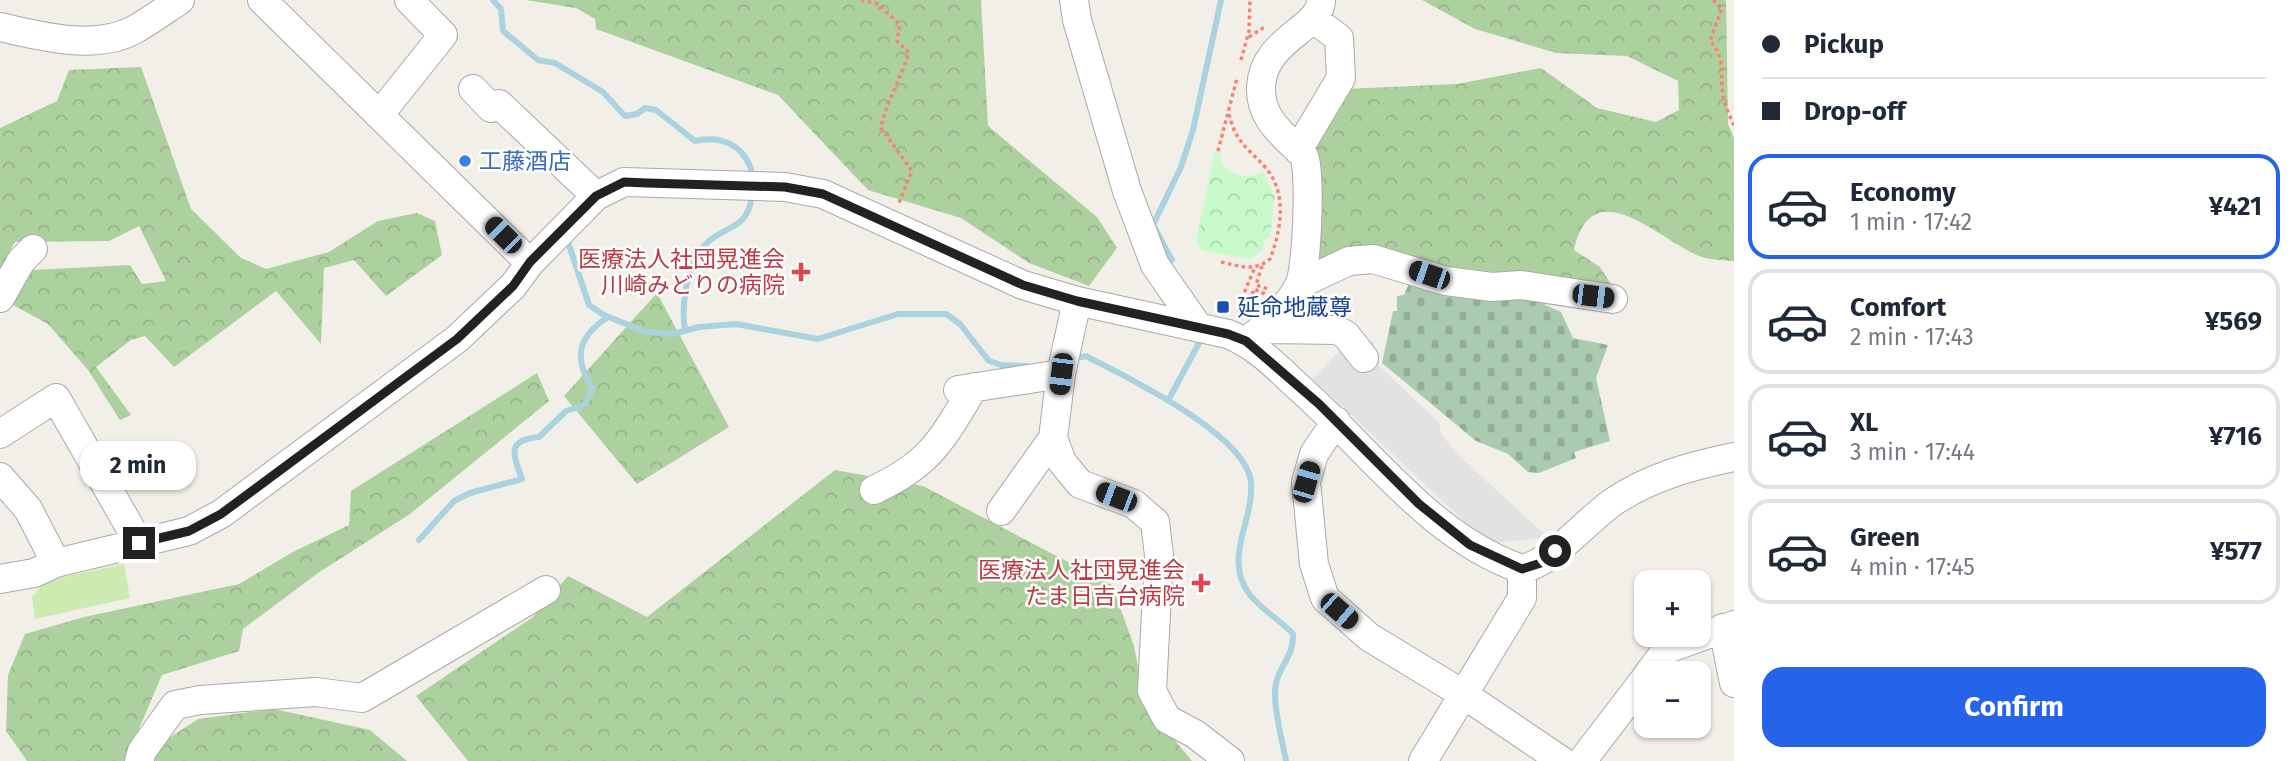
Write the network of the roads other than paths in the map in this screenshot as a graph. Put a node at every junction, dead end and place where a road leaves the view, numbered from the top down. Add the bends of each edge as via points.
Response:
1 (180, 0) edge
2 (262, 0) edge
3 (409, 0) edge
4 (1074, 0) edge
5 (1317, 10) edge
6 (12, 30) edge
7 (473, 89) dead end
8 (380, 114) junction
9 (1298, 150) junction
10 (596, 196) junction
11 (33, 249) dead end
12 (530, 262) junction
13 (1285, 292) junction
14 (0, 298) edge
15 (1613, 299) dead end
16 (1077, 301) junction
17 (1199, 328) junction
18 (1256, 335) junction
19 (1364, 358) dead end
20 (1061, 374) junction
21 (1336, 421) junction
22 (0, 434) edge
23 (1053, 438) junction
24 (1734, 457) edge
25 (0, 477) edge
26 (874, 490) dead end
27 (1000, 511) dead end
28 (139, 543) junction
29 (56, 563) junction
30 (1522, 569) junction
31 (1, 583) edge
32 (546, 590) dead end
33 (1728, 626) edge
34 (1658, 661) edge
35 (1734, 683) edge
36 (1634, 693) edge
37 (1463, 694) junction
38 (139, 761) edge
39 (1230, 761) edge
40 (1423, 761) edge
41 (1562, 761) edge
42 (1582, 761) edge

1 - 6 street via 132,31 99,39 67,40
2 - 8 street
3 - 8 street via 443,35
4 - 17 street via 1127,191 1155,265
5 - 9 street via 1339,38 1340,78
5 - 9 street via 1271,54 1262,76 1261,93 1269,122
7 - 10 street via 491,108 499,104
8 - 12 street
9 - 13 street via 1304,155 1308,195
10 - 12 street
10 - 16 street via 624,182 785,187 823,194 1023,285
11 - 14 street via 20,261
12 - 28 street via 513,286 457,339 221,514 189,531
13 - 15 street via 1349,261 1373,259 1446,281 1492,287 1521,285
13 - 18 street
16 - 17 street
16 - 20 street
17 - 18 street
18 - 19 street via 1337,330
18 - 21 street
20 - 23 street
20 - 26 street via 966,389 938,445 921,464
21 - 30 street via 1419,504 1470,545
21 - 37 street via 1314,454 1306,482 1314,564 1325,597 1369,637
22 - 28 street via 56,398
23 - 27 street
23 - 39 street via 1062,462 1080,484 1134,504 1155,522 1159,555 1152,691 1167,719
24 - 30 street via 1653,479 1613,502 1544,562
25 - 29 street via 28,509
28 - 29 street
29 - 31 street
30 - 37 street via 1522,598
32 - 38 street via 362,698 316,692 176,705
33 - 34 street via 1667,649
33 - 35 street
36 - 42 street
37 - 40 street
37 - 41 street

